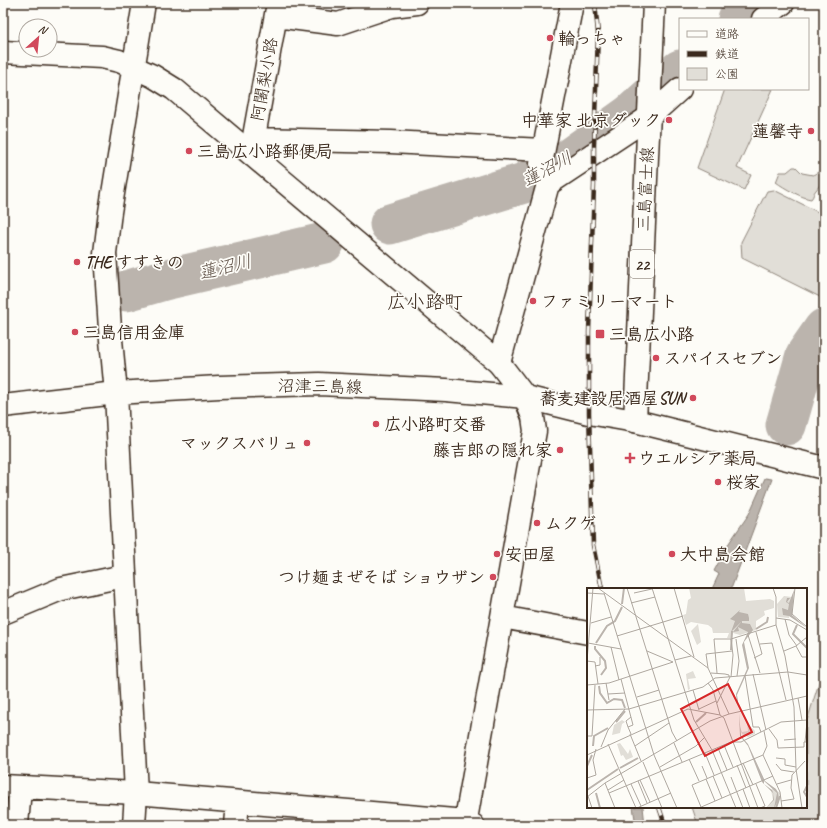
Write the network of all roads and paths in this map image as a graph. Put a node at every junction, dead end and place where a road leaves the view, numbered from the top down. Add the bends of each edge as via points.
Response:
1 (144, 3) edge
2 (417, 3) edge
3 (572, 3) edge
4 (654, 3) edge
5 (783, 3) edge
6 (277, 10) edge
7 (764, 18) edge
8 (3, 52) edge
9 (133, 67) junction
10 (679, 89) edge
11 (649, 103) junction
12 (252, 146) junction
13 (545, 169) junction
14 (499, 362) junction
15 (116, 393) junction
16 (525, 397) junction
17 (3, 406) edge
18 (635, 421) junction
19 (824, 468) edge
20 (124, 576) junction
21 (3, 613) edge
22 (502, 617) junction
23 (587, 633) edge
24 (11, 787) edge
25 (136, 793) junction
26 (238, 802) junction
27 (347, 818) edge
28 (468, 824) edge
29 (17, 825) edge
30 (134, 825) edge
31 (236, 825) edge

1 - 9 street
2 - 6 street via 392,6 338,24
3 - 13 street
4 - 11 street, 三島富士線 / 22
5 - 7 street
6 - 12 street, 阿闍梨小路
8 - 9 street via 102,57
9 - 12 street via 174,89
9 - 15 street via 105,253
10 - 11 street
11 - 13 street
11 - 18 street, 三島富士線 / 22
12 - 13 street via 391,142
12 - 14 street
13 - 14 street
14 - 16 street
15 - 16 street, 沼津三島線 via 319,384 446,390
15 - 17 street, 沼津三島線
15 - 20 street
16 - 18 street, 沼津三島線
16 - 22 street via 533,417 535,431
18 - 19 street
20 - 21 street via 61,589
20 - 25 street
22 - 23 street
22 - 28 street
24 - 25 street
24 - 29 street
25 - 26 street
25 - 30 street
26 - 27 street
26 - 31 street
27 - 28 street

